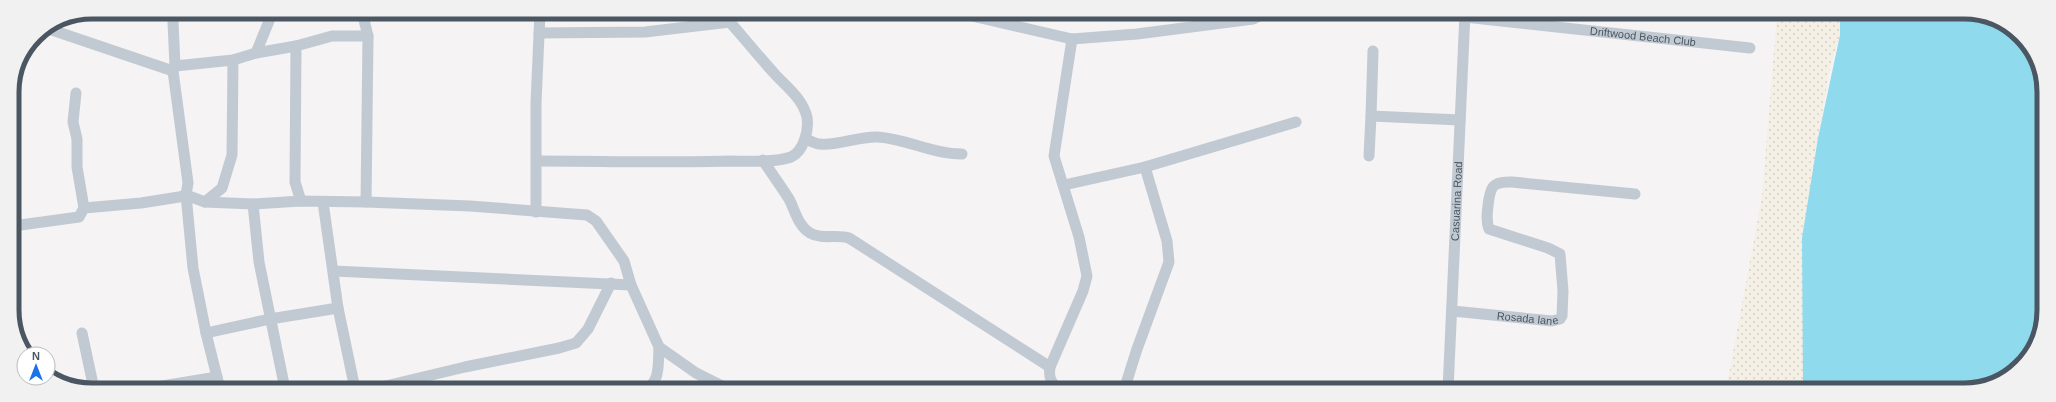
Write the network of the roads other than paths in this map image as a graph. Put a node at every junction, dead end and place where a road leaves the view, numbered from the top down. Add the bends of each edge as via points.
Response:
1 (174, 19) edge
2 (269, 19) edge
3 (364, 19) edge
4 (540, 19) edge
5 (727, 19) edge
6 (998, 19) edge
7 (1253, 19) edge
8 (1465, 19) edge
9 (1500, 19) edge
10 (730, 22) junction
11 (53, 30) edge
12 (539, 33) junction
13 (368, 36) junction
14 (1072, 39) junction
15 (296, 46) junction
16 (1750, 48) dead end
17 (1373, 51) dead end
18 (256, 53) junction
19 (233, 60) junction
20 (174, 69) junction
21 (76, 93) dead end
22 (1371, 116) junction
23 (1460, 120) junction
24 (1296, 122) dead end
25 (805, 139) junction
26 (962, 154) dead end
27 (1369, 156) dead end
28 (536, 160) junction
29 (763, 160) junction
30 (1145, 166) junction
31 (1064, 185) junction
32 (186, 194) junction
33 (1635, 194) dead end
34 (301, 201) junction
35 (205, 202) junction
36 (323, 202) junction
37 (366, 202) junction
38 (253, 204) junction
39 (84, 208) junction
40 (536, 212) junction
41 (19, 225) edge
42 (334, 271) junction
43 (611, 283) junction
44 (631, 285) junction
45 (338, 308) junction
46 (1453, 311) junction
47 (270, 319) junction
48 (82, 333) dead end
49 (206, 333) junction
50 (659, 347) junction
51 (1050, 367) junction
52 (217, 377) junction
53 (93, 383) edge
54 (180, 383) edge
55 (218, 383) edge
56 (284, 383) edge
57 (354, 383) edge
58 (398, 383) edge
59 (654, 383) edge
60 (714, 383) edge
61 (1053, 383) edge
62 (1126, 383) edge
63 (1448, 383) edge

1 - 20 street
2 - 18 street
3 - 13 street
4 - 12 street
5 - 10 street
6 - 14 street
7 - 14 street via 1137,34
8 - 23 street, Casuarina Road
9 - 16 street, Driftwood Beach Club
10 - 12 street via 645,32
10 - 25 street via 799,98 807,118
11 - 20 street
12 - 28 street
13 - 15 street via 332,36
13 - 37 street
14 - 31 street via 1054,152
15 - 18 street
15 - 34 street via 295,182
17 - 22 street
18 - 19 street
19 - 20 street
19 - 35 street via 232,155 222,188
20 - 32 street via 188,183
21 - 39 street via 73,122
22 - 23 street
22 - 27 street
23 - 46 street, Casuarina Road
24 - 30 street
25 - 26 street via 818,144 829,144 879,137 945,153
25 - 29 street via 802,147 791,156
28 - 29 street
28 - 40 street
29 - 51 street via 789,198 803,227 811,233 849,238
30 - 31 street
30 - 62 street via 1167,241 1169,262
31 - 51 street via 1080,237 1087,276
32 - 35 street
32 - 39 street via 141,203
32 - 49 street via 193,268
33 - 46 street, Rosada lane via 1502,182 1492,187 1487,218 1489,228 1560,254 1564,311 1560,319 1552,321
34 - 36 street
34 - 38 street
35 - 38 street
36 - 37 street
36 - 42 street
37 - 40 street
38 - 47 street via 259,262
39 - 41 street via 79,217
40 - 44 street via 582,214 592,217 624,261
42 - 43 street
42 - 45 street
43 - 44 street
43 - 58 street via 599,302 588,329 576,343
44 - 50 street
45 - 47 street
45 - 57 street
46 - 63 street, Casuarina Road
47 - 49 street
47 - 56 street
48 - 53 street
49 - 52 street
50 - 59 street
50 - 60 street
51 - 61 street via 1049,375
52 - 54 street
52 - 55 street

